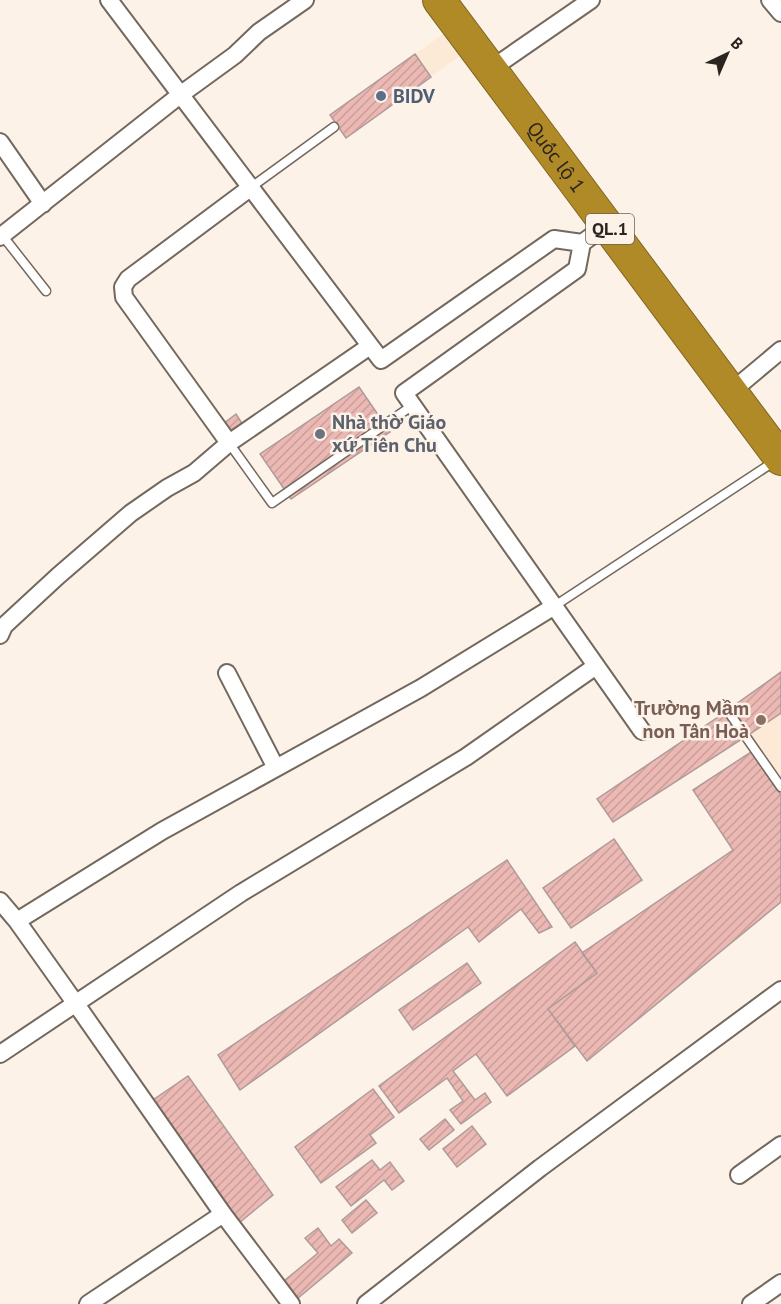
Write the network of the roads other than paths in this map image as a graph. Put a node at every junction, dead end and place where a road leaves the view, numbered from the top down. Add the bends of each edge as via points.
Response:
1 (109, 0) edge
2 (305, 0) edge
3 (439, 0) edge
4 (591, 0) edge
5 (770, 0) edge
6 (781, 13) edge
7 (491, 69) junction
8 (180, 95) junction
9 (334, 127) dead end
10 (0, 142) edge
11 (250, 188) junction
12 (43, 204) junction
13 (607, 225) junction
14 (1, 236) edge
15 (582, 243) junction
16 (46, 291) dead end
17 (370, 346) junction
18 (781, 350) edge
19 (732, 391) junction
20 (413, 405) junction
21 (229, 443) junction
22 (781, 458) edge
23 (553, 607) junction
24 (0, 635) edge
25 (596, 666) junction
26 (227, 674) dead end
27 (723, 704) dead end
28 (642, 731) dead end
29 (276, 768) junction
30 (781, 787) edge
31 (6, 911) edge
32 (781, 990) edge
33 (76, 1004) junction
34 (0, 1054) edge
35 (781, 1145) edge
36 (739, 1175) dead end
37 (223, 1214) junction
38 (781, 1283) edge
39 (88, 1304) edge
40 (291, 1304) edge
41 (366, 1304) edge
42 (751, 1304) edge

1 - 8 street
2 - 8 street
3 - 7 highway, Quốc lộ 1 / QL.1
4 - 7 street
5 - 6 street
7 - 13 highway, Quốc lộ 1 / QL.1
8 - 11 street
8 - 12 street
9 - 11 lane
10 - 12 street
11 - 17 street
11 - 21 street via 128,279 123,287 124,297
12 - 14 street
13 - 15 street
13 - 19 highway, Quốc lộ 1 / QL.1
14 - 16 lane
15 - 17 street via 554,239 381,360
15 - 20 street via 577,269 404,393
17 - 21 street
18 - 19 street
19 - 22 highway, Quốc lộ 1 / QL.1
20 - 21 lane via 272,503
20 - 23 street
21 - 24 street via 194,473 166,488 94,543 4,626
22 - 23 lane
23 - 25 street
23 - 29 street via 421,688
25 - 28 street
25 - 33 street via 466,757 241,893
26 - 29 street
27 - 30 lane
29 - 31 street
31 - 33 street
32 - 41 street via 540,1168
33 - 34 street
33 - 37 street
35 - 36 street
37 - 39 street
37 - 40 street
38 - 42 street

